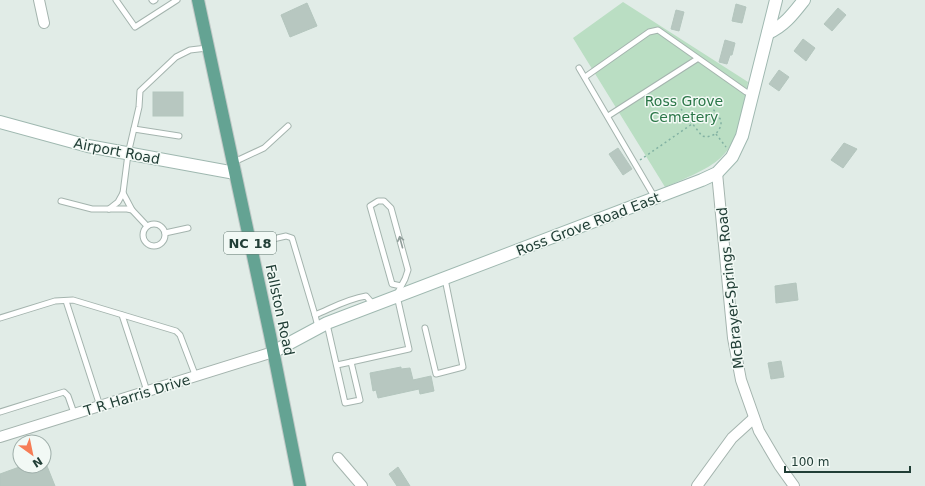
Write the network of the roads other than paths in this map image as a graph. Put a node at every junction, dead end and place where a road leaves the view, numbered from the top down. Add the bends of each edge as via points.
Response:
1 (39, 0) edge
2 (116, 0) edge
3 (152, 0) edge
4 (155, 0) edge
5 (177, 0) edge
6 (198, 0) edge
7 (776, 0) edge
8 (804, 0) edge
9 (44, 23) dead end
10 (768, 33) junction
11 (208, 48) junction
12 (697, 59) junction
13 (579, 68) dead end
14 (585, 77) junction
15 (753, 93) junction
16 (608, 116) junction
17 (0, 122) edge
18 (288, 126) dead end
19 (134, 129) junction
20 (179, 136) dead end
21 (128, 154) junction
22 (234, 168) junction
23 (717, 173) junction
24 (123, 193) junction
25 (655, 199) junction
26 (62, 200) dead end
27 (108, 209) junction
28 (132, 210) junction
29 (147, 226) junction
30 (188, 228) dead end
31 (165, 233) junction
32 (251, 244) junction
33 (444, 278) junction
34 (398, 293) junction
35 (66, 301) junction
36 (373, 305) junction
37 (122, 315) junction
38 (315, 315) junction
39 (0, 318) edge
40 (322, 326) junction
41 (424, 328) dead end
42 (273, 352) junction
43 (351, 362) junction
44 (337, 366) junction
45 (196, 377) junction
46 (147, 391) junction
47 (100, 406) junction
48 (0, 412) edge
49 (74, 414) junction
50 (754, 418) junction
51 (0, 437) edge
52 (338, 458) dead end
53 (300, 486) edge
54 (362, 486) edge
55 (697, 486) edge
56 (794, 486) edge

1 - 9 street
2 - 5 lane via 135,27
3 - 4 lane
6 - 11 main road, Fallston Road / NC 18
7 - 10 street, Ross Grove Road East
8 - 10 street via 786,22
10 - 15 street, Ross Grove Road East
11 - 19 lane via 190,50 176,57 146,84 140,91
11 - 22 main road, Fallston Road / NC 18
12 - 14 lane via 663,34 653,30
12 - 15 lane via 746,92
12 - 16 lane
13 - 14 lane
14 - 16 lane
15 - 23 street, Ross Grove Road East via 742,136 732,157
16 - 25 lane
17 - 21 street, Airport Road via 56,139
18 - 22 lane via 264,148
19 - 20 lane
19 - 21 lane
21 - 22 street, Airport Road
21 - 24 lane
22 - 32 main road, Fallston Road / NC 18
23 - 25 street, Ross Grove Road East
23 - 50 street, McBrayer-Springs Road via 733,338 741,380
24 - 27 lane via 118,202
24 - 28 lane
25 - 33 street, Ross Grove Road East
26 - 27 lane via 92,209
27 - 28 lane
28 - 29 lane
29 - 31 lane via 157,224
29 - 31 lane via 143,237 148,245 161,244
30 - 31 lane
32 - 38 lane via 286,236 292,238
32 - 42 main road, Fallston Road / NC 18
33 - 34 street, Ross Grove Road East
33 - 41 lane via 463,368 436,374
34 -> 34 lane via 408,270 389,204 378,201 370,206 392,284
34 - 36 street, Ross Grove Road East
34 - 43 lane via 409,349
35 - 37 lane via 73,300
35 - 39 lane via 55,301
35 - 47 lane
36 - 38 lane via 366,296 354,298
36 - 40 street, Ross Grove Road East
37 - 45 lane via 176,331 180,335
37 - 46 lane
38 - 40 lane
40 - 42 street, Ross Grove Road East
40 - 44 lane
42 - 45 street, T R Harris Drive
42 - 53 main road, Fallston Road / NC 18
43 - 44 lane
43 - 44 lane via 360,400 345,403
45 - 46 street, T R Harris Drive
46 - 47 street, T R Harris Drive
47 - 49 street, T R Harris Drive
48 - 49 lane via 64,392
49 - 51 street, T R Harris Drive
50 - 55 street via 732,438
50 - 56 street, McBrayer-Springs Road via 779,465
52 - 54 street

